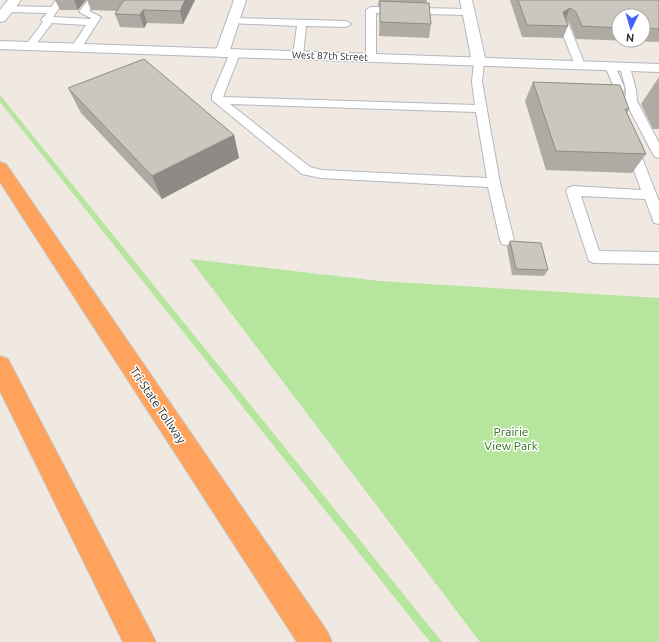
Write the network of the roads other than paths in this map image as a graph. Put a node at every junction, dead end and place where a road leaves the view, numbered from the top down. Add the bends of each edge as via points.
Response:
1 (61, 0) edge
2 (92, 0) edge
3 (240, 0) edge
4 (371, 5) edge
5 (468, 6) edge
6 (8, 9) edge
7 (54, 10) junction
8 (49, 20) junction
9 (233, 21) junction
10 (92, 22) junction
11 (302, 23) junction
12 (346, 24) dead end
13 (564, 25) edge
14 (0, 45) edge
15 (30, 46) junction
16 (76, 48) junction
17 (228, 53) junction
18 (298, 55) junction
19 (371, 58) junction
20 (480, 62) junction
21 (580, 65) junction
22 (618, 67) junction
23 (659, 68) edge
24 (218, 100) junction
25 (482, 109) junction
26 (621, 119) edge
27 (626, 133) edge
28 (659, 154) edge
29 (0, 168) edge
30 (494, 183) junction
31 (650, 196) junction
32 (659, 219) edge
33 (507, 240) dead end
34 (659, 258) edge
35 (0, 367) edge
36 (140, 642) edge
37 (316, 642) edge

1 - 7 lane
2 - 10 lane via 84,12 96,17
3 - 9 main road
4 - 5 lane
4 - 19 lane
5 - 20 main road
6 - 7 lane
7 - 8 lane via 46,20
8 - 10 lane
8 - 15 lane
9 - 11 lane
9 - 17 main road
10 - 16 lane
11 - 12 lane
11 - 18 lane
13 - 21 lane
14 - 15 main road, West 87th Street
15 - 16 main road, West 87th Street
16 - 17 main road, West 87th Street
17 - 18 main road, West 87th Street
17 - 24 lane
18 - 19 main road, West 87th Street
19 - 20 main road, West 87th Street
20 - 21 main road, West 87th Street
20 - 25 lane via 477,82
21 - 22 main road, West 87th Street
22 - 23 main road, West 87th Street
22 - 26 lane via 619,87 616,105
22 - 28 lane via 631,90 631,101
24 - 25 lane
24 - 30 lane via 306,171 321,174
25 - 30 lane
27 - 31 lane
29 - 37 highway, Tri-State Tollway
30 - 33 lane
31 - 32 lane
31 - 34 lane via 573,191 594,257
35 - 36 highway

